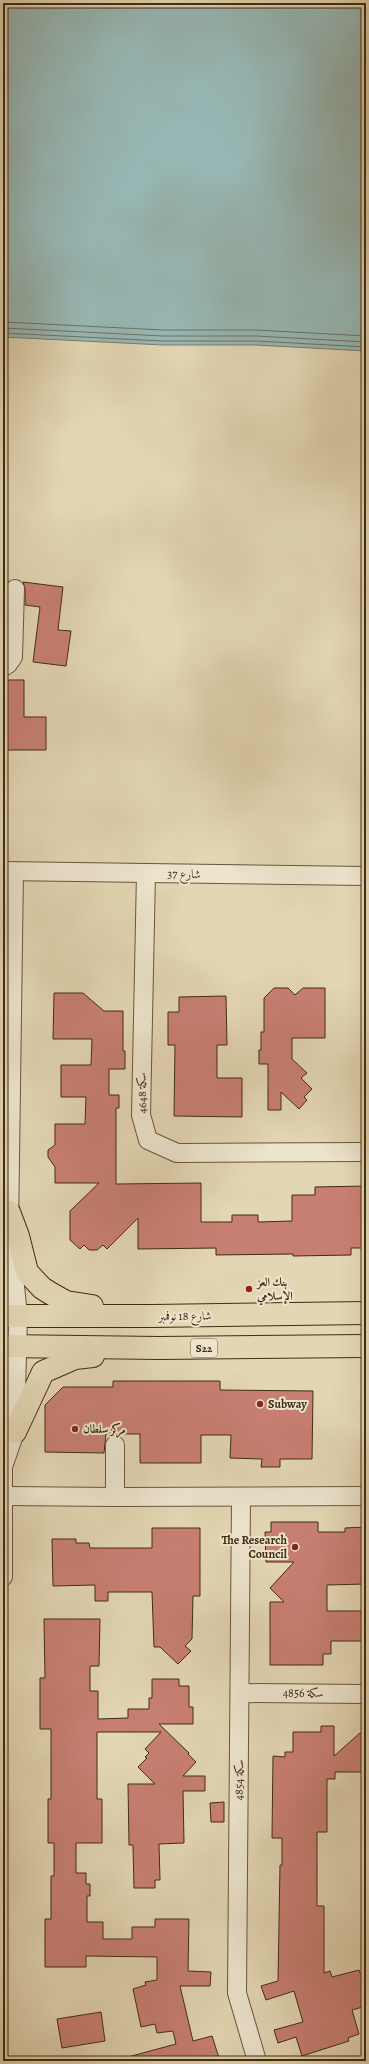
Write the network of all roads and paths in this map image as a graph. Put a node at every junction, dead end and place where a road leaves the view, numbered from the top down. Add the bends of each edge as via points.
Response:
1 (14, 589) dead end
2 (3, 667) edge
3 (9, 872) edge
4 (146, 874) junction
5 (366, 876) edge
6 (366, 1152) edge
7 (6, 1166) edge
8 (7, 1222) edge
9 (3, 1259) edge
10 (366, 1312) edge
11 (11, 1315) edge
12 (152, 1316) junction
13 (366, 1346) edge
14 (10, 1347) edge
15 (159, 1348) junction
16 (14, 1432) junction
17 (115, 1445) dead end
18 (4, 1461) edge
19 (4, 1496) junction
20 (366, 1496) edge
21 (115, 1497) junction
22 (241, 1497) junction
23 (3, 1577) edge
24 (240, 1693) junction
25 (366, 1694) edge
26 (257, 2061) edge

1 - 2 street via 13,657
3 - 4 street, شارع 37
3 - 7 street
4 - 5 street, شارع 37
4 - 6 street, سكة 4648 via 141,1115 148,1140 177,1153
7 - 8 street
8 - 9 street
8 - 11 street
8 - 12 main road via 18,1236 28,1272 42,1288 66,1302
10 - 12 main road, شارع 18 نوفمبر
11 - 12 main road, شارع 18 نوفمبر
11 - 14 street
13 - 15 main road, S22
14 - 15 main road, S22
14 - 16 street
15 - 16 main road via 74,1358 43,1372
16 - 18 street
17 - 21 street
18 - 19 street
19 - 21 street
19 - 23 street
20 - 22 street
21 - 22 street
22 - 24 street, سكة 4854
24 - 25 street, سكة 4856
24 - 26 street, سكة 4854 via 237,1993

